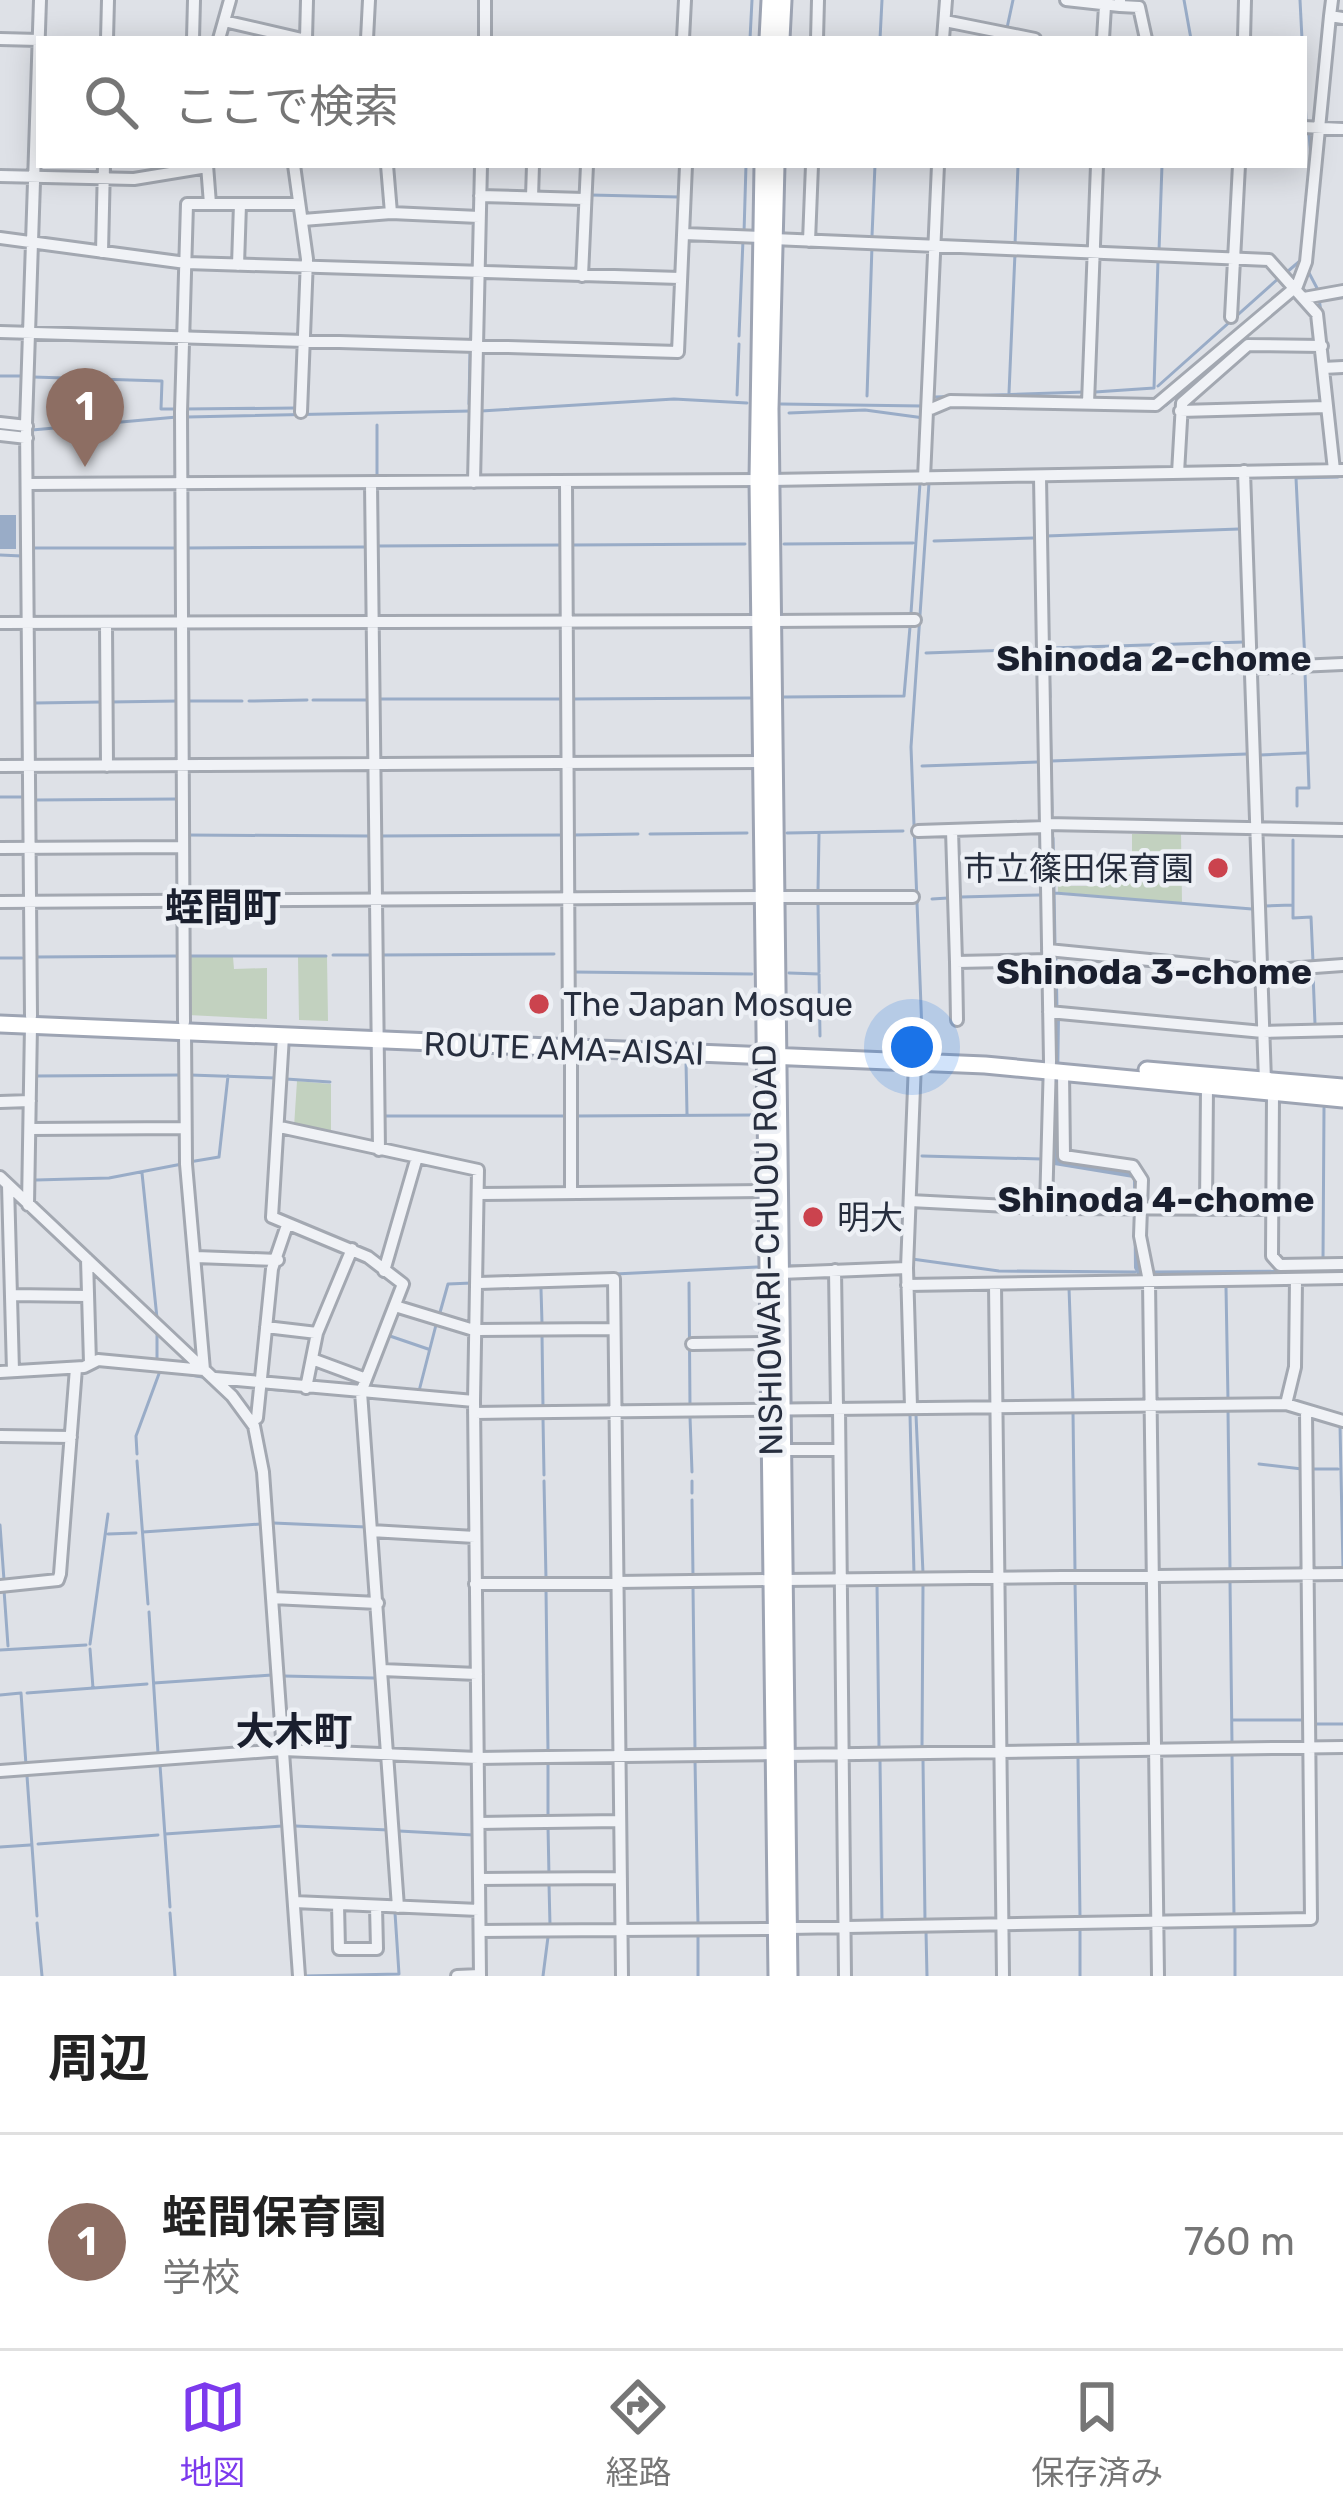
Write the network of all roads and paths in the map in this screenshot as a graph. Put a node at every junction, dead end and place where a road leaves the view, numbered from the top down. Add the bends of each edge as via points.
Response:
1 (40, 0) edge
2 (108, 0) edge
3 (194, 0) edge
4 (230, 0) edge
5 (308, 0) edge
6 (368, 0) edge
7 (485, 0) edge
8 (685, 0) edge
9 (770, 0) edge
10 (783, 0) edge
11 (818, 0) edge
12 (946, 0) edge
13 (1066, 0) edge
14 (1246, 0) edge
15 (1332, 0) edge
16 (1120, 3) edge
17 (1105, 6) junction
18 (1337, 17) edge
19 (224, 21) junction
20 (945, 21) junction
21 (39, 36) edge
22 (107, 36) edge
23 (193, 36) edge
24 (220, 36) edge
25 (298, 36) edge
26 (308, 36) edge
27 (367, 36) edge
28 (484, 36) edge
29 (683, 36) edge
30 (768, 36) edge
31 (782, 36) edge
32 (817, 36) edge
33 (943, 36) edge
34 (1020, 36) edge
35 (1103, 36) edge
36 (1145, 36) edge
37 (1244, 36) edge
38 (0, 39) edge
39 (36, 40) edge
40 (36, 123) edge
41 (1307, 127) edge
42 (1319, 128) junction
43 (1343, 129) edge
44 (172, 168) edge
45 (207, 168) edge
46 (294, 168) edge
47 (387, 168) edge
48 (481, 168) edge
49 (533, 168) edge
50 (587, 168) edge
51 (686, 168) edge
52 (763, 168) edge
53 (776, 168) edge
54 (812, 168) edge
55 (938, 168) edge
56 (1097, 168) edge
57 (1239, 168) edge
58 (103, 172) edge
59 (0, 176) edge
60 (34, 178) junction
61 (480, 196) junction
62 (532, 197) junction
63 (584, 199) junction
64 (210, 204) junction
65 (240, 204) junction
66 (298, 204) junction
67 (392, 212) junction
68 (479, 217) junction
69 (304, 220) junction
70 (684, 234) junction
71 (0, 238) edge
72 (767, 238) junction
73 (809, 241) junction
74 (31, 243) junction
75 (934, 246) junction
76 (102, 252) junction
77 (1094, 252) junction
78 (1235, 257) junction
79 (185, 263) junction
80 (238, 265) junction
81 (306, 268) junction
82 (478, 273) junction
83 (582, 276) junction
84 (680, 278) junction
85 (1297, 286) junction
86 (1343, 291) edge
87 (1304, 298) junction
88 (1232, 317) dead end
89 (0, 332) edge
90 (29, 333) junction
91 (183, 338) junction
92 (303, 341) junction
93 (475, 346) junction
94 (1322, 346) junction
95 (1343, 367) edge
96 (1323, 368) junction
97 (1088, 404) junction
98 (1327, 407) junction
99 (931, 409) junction
100 (1180, 411) junction
101 (302, 412) dead end
102 (0, 423) edge
103 (27, 432) junction
104 (0, 434) edge
105 (1338, 470) edge
106 (1244, 471) junction
107 (1178, 473) junction
108 (1040, 477) junction
109 (924, 478) junction
110 (764, 480) junction
111 (474, 482) junction
112 (566, 482) junction
113 (371, 483) junction
114 (27, 484) junction
115 (182, 484) junction
116 (915, 620) dead end
117 (765, 621) junction
118 (566, 622) junction
119 (0, 623) edge
120 (372, 624) junction
121 (106, 625) junction
122 (182, 625) junction
123 (28, 626) junction
124 (1343, 664) edge
125 (1251, 668) junction
126 (761, 762) junction
127 (567, 764) junction
128 (373, 765) junction
129 (0, 766) edge
130 (107, 766) junction
131 (182, 766) junction
132 (30, 767) junction
133 (1255, 824) junction
134 (1046, 825) junction
135 (952, 830) junction
136 (1343, 830) edge
137 (918, 831) dead end
138 (183, 847) junction
139 (0, 848) edge
140 (30, 848) junction
141 (768, 897) junction
142 (913, 897) dead end
143 (568, 898) junction
144 (374, 900) junction
145 (184, 901) junction
146 (0, 902) edge
147 (31, 902) junction
148 (1048, 955) junction
149 (956, 962) junction
150 (1343, 965) edge
151 (1261, 971) junction
152 (1049, 1012) junction
153 (0, 1014) edge
154 (31, 1020) junction
155 (957, 1020) dead end
156 (0, 1024) edge
157 (184, 1027) junction
158 (1343, 1030) edge
159 (1263, 1032) junction
160 (377, 1035) junction
161 (283, 1036) junction
162 (570, 1043) junction
163 (771, 1052) junction
164 (915, 1063) junction
165 (1058, 1067) junction
166 (1207, 1087) junction
167 (1269, 1088) junction
168 (1343, 1088) edge
169 (1343, 1100) edge
170 (30, 1101) junction
171 (0, 1102) edge
172 (280, 1126) junction
173 (185, 1128) junction
174 (30, 1129) junction
175 (380, 1150) junction
176 (417, 1156) junction
177 (4, 1181) edge
178 (768, 1191) junction
179 (571, 1193) junction
180 (478, 1194) junction
181 (910, 1201) junction
182 (28, 1205) junction
183 (1046, 1208) junction
184 (1137, 1209) junction
185 (1206, 1209) junction
186 (1273, 1209) junction
187 (287, 1225) junction
188 (352, 1249) junction
189 (196, 1257) junction
190 (87, 1259) junction
191 (278, 1260) junction
192 (1343, 1264) edge
193 (907, 1268) junction
194 (5, 1269) edge
195 (835, 1270) junction
196 (384, 1271) junction
197 (780, 1273) junction
198 (1149, 1276) junction
199 (1343, 1278) edge
200 (1295, 1279) junction
201 (479, 1283) junction
202 (995, 1284) junction
203 (907, 1285) junction
204 (10, 1295) junction
205 (88, 1296) junction
206 (395, 1306) junction
207 (266, 1327) junction
208 (614, 1329) junction
209 (477, 1330) junction
210 (317, 1334) junction
211 (770, 1343) junction
212 (692, 1344) dead end
213 (312, 1360) junction
214 (90, 1363) junction
215 (76, 1368) junction
216 (6, 1372) edge
217 (209, 1374) junction
218 (366, 1378) junction
219 (261, 1385) junction
220 (306, 1388) junction
221 (361, 1393) junction
222 (1286, 1404) junction
223 (1151, 1406) junction
224 (474, 1407) junction
225 (911, 1407) junction
226 (996, 1407) junction
227 (838, 1408) junction
228 (776, 1409) junction
229 (1306, 1411) junction
230 (616, 1413) junction
231 (251, 1421) junction
232 (1343, 1421) edge
233 (0, 1436) edge
234 (70, 1437) junction
235 (782, 1450) junction
236 (839, 1450) junction
237 (371, 1531) junction
238 (475, 1537) junction
239 (1154, 1574) junction
240 (1306, 1574) junction
241 (1343, 1574) edge
242 (998, 1577) junction
243 (778, 1580) junction
244 (841, 1580) junction
245 (617, 1583) junction
246 (476, 1584) junction
247 (0, 1586) edge
248 (272, 1598) junction
249 (377, 1604) junction
250 (382, 1670) junction
251 (477, 1674) junction
252 (1310, 1747) junction
253 (1343, 1747) edge
254 (283, 1750) junction
255 (1155, 1750) junction
256 (1001, 1752) junction
257 (843, 1754) junction
258 (388, 1755) junction
259 (780, 1755) junction
260 (619, 1756) junction
261 (478, 1758) junction
262 (0, 1771) edge
263 (620, 1821) junction
264 (479, 1822) junction
265 (620, 1878) junction
266 (479, 1880) junction
267 (294, 1902) junction
268 (338, 1904) junction
269 (376, 1906) junction
270 (398, 1907) junction
271 (479, 1910) junction
272 (1157, 1922) junction
273 (1002, 1924) junction
274 (845, 1927) junction
275 (783, 1928) junction
276 (621, 1930) junction
277 (480, 1931) junction
278 (299, 1976) edge
279 (457, 1976) edge
280 (480, 1976) edge
281 (622, 1976) edge
282 (777, 1976) edge
283 (789, 1976) edge
284 (845, 1976) edge
285 (1003, 1976) edge
286 (1158, 1976) edge

1 - 21 street
2 - 22 street
3 - 23 street
4 - 19 street
5 - 26 street
6 - 27 street
7 - 28 street
8 - 29 street
9 - 30 main road
10 - 31 main road
11 - 32 street
12 - 20 street
13 - 17 street
14 - 37 street
15 - 18 street
16 - 17 street
16 - 36 street via 1139,7
17 - 35 street
18 - 42 street
19 - 24 street
19 - 25 street
20 - 33 street
20 - 34 street
38 - 39 street
40 - 60 street
41 - 42 street
42 - 43 street
42 - 85 street
44 - 58 street
45 - 64 street
46 - 66 street
47 - 67 street
48 - 61 street
49 - 62 street
50 - 63 street
51 - 70 street
52 - 72 main road, NISHIOWARI-CHUOU ROAD
53 - 72 main road, NISHIOWARI-CHUOU ROAD
54 - 73 street
55 - 75 street
56 - 77 street
57 - 78 street
58 - 60 street
58 - 76 street
59 - 60 street
60 - 74 street
61 - 62 street
61 - 68 street
62 - 63 street
63 - 83 street
64 - 65 street
64 - 79 street via 187,204
65 - 66 street
65 - 80 street
66 - 69 street
67 - 68 street
67 - 69 street
68 - 82 street
69 - 81 street
70 - 72 street
70 - 84 street
71 - 74 street
72 - 73 street
72 - 110 main road, NISHIOWARI-CHUOU ROAD
73 - 75 street
74 - 76 street
74 - 90 street
75 - 77 street
75 - 99 street
76 - 79 street
77 - 78 street
77 - 97 street
78 - 85 street via 1276,263
78 - 88 street
79 - 80 street
79 - 91 street
80 - 81 street
81 - 82 street
81 - 92 street
82 - 83 street
82 - 93 street
83 - 84 street
84 - 93 street via 678,352
85 - 87 street
85 - 97 street via 1166,400
86 - 87 street
87 - 94 street via 1317,314
89 - 90 street
90 - 91 street
90 - 103 street
91 - 92 street
91 - 115 street
92 - 93 street
92 - 101 street
93 - 111 street
94 - 96 street
94 - 100 street via 1248,345
95 - 96 street
96 - 98 street
97 - 99 street via 950,401
98 - 100 street
98 - 105 street
99 - 109 street
100 - 107 street
102 - 103 street
103 - 104 street
103 - 114 street
105 - 106 street
106 - 107 street
106 - 125 street
107 - 108 street
108 - 109 street
108 - 134 street
109 - 110 street
110 - 112 street
110 - 117 main road, NISHIOWARI-CHUOU ROAD
111 - 112 street
111 - 113 street
112 - 118 street
113 - 115 street
113 - 120 street
114 - 115 street
114 - 123 street
115 - 122 street
116 - 117 street
117 - 118 street
117 - 126 main road, NISHIOWARI-CHUOU ROAD
117 - 141 main road, NISHIOWARI-CHUOU ROAD
118 - 120 street
118 - 127 street
119 - 123 street
120 - 122 street
120 - 128 street
121 - 122 street
121 - 123 street
121 - 130 street
122 - 131 street
123 - 132 street
124 - 125 street
125 - 133 street
126 - 127 street
126 - 141 main road, NISHIOWARI-CHUOU ROAD
127 - 128 street
127 - 143 street
128 - 131 street
128 - 144 street
129 - 132 street
130 - 131 street
130 - 132 street
131 - 138 street
132 - 140 street
133 - 134 street
133 - 136 street
133 - 151 street
134 - 135 street
134 - 148 street
135 - 137 street
135 - 149 street
138 - 140 street
138 - 145 street
139 - 140 street
140 - 147 street
141 - 142 street
141 - 143 street
141 - 163 main road, NISHIOWARI-CHUOU ROAD
143 - 144 street
143 - 162 street
144 - 145 street
144 - 160 street
145 - 147 street
145 - 157 street
146 - 147 street
147 - 154 street
148 - 149 street
148 - 151 street
148 - 152 street
149 - 155 street
150 - 151 street
151 - 159 street
152 - 159 street
152 - 165 street
153 - 154 main road, ROUTE AMA-AISAI
154 - 156 main road, ROUTE AMA-AISAI
154 - 157 main road, ROUTE AMA-AISAI
154 - 170 street
157 - 160 main road, ROUTE AMA-AISAI
157 - 161 main road, ROUTE AMA-AISAI
157 - 173 street
158 - 159 street
159 - 167 street
160 - 161 main road, ROUTE AMA-AISAI
160 - 162 main road, ROUTE AMA-AISAI
160 - 175 street
161 - 172 street
162 - 163 main road, ROUTE AMA-AISAI
162 - 179 street
163 - 164 main road, ROUTE AMA-AISAI
163 - 165 main road, ROUTE AMA-AISAI
163 - 178 main road, NISHIOWARI-CHUOU ROAD
163 - 197 main road, NISHIOWARI-CHUOU ROAD
164 - 165 main road, ROUTE AMA-AISAI
164 - 181 street
165 - 166 main road, ROUTE AMA-AISAI
165 - 167 main road, ROUTE AMA-AISAI
165 - 183 street
165 - 184 street via 1064,1156 1133,1166 1142,1180
166 - 167 main road, ROUTE AMA-AISAI
166 - 185 street
167 - 168 main road, ROUTE AMA-AISAI
167 - 169 main road, ROUTE AMA-AISAI
167 - 186 street
170 - 171 street
170 - 174 street
172 - 175 street
172 - 187 street via 272,1217
173 - 174 street
173 - 189 street
174 - 182 street
175 - 176 street
176 - 180 street via 474,1166
176 - 196 street
177 - 182 street
177 - 194 street
178 - 179 street
178 - 211 main road, NISHIOWARI-CHUOU ROAD
179 - 180 street
180 - 201 street
181 - 183 street
181 - 193 street
182 - 190 street
183 - 184 street
184 - 185 street
184 - 198 street
185 - 186 street
186 - 192 street via 1275,1262
187 - 188 street
187 - 191 street
188 - 196 street
188 - 210 street
189 - 191 street
189 - 217 street
190 - 205 street
190 - 217 street
191 - 207 street
193 - 195 street
193 - 203 street
194 - 204 street
195 - 197 street
195 - 227 street
196 - 206 street via 403,1284
197 - 228 main road, NISHIOWARI-CHUOU ROAD
198 - 200 street
198 - 202 street
198 - 223 street
199 - 200 street
200 - 222 street via 1295,1367
201 - 208 street via 614,1279
201 - 209 street
202 - 203 street
202 - 226 street
203 - 225 street
204 - 205 street
204 - 216 street
205 - 214 street
206 - 209 street
206 - 218 street
207 - 210 street
207 - 219 street
208 - 209 street
208 - 230 street
209 - 224 street
210 - 213 street
211 - 212 street
211 - 228 main road, NISHIOWARI-CHUOU ROAD
213 - 218 street
213 - 220 street
214 - 215 street
214 - 217 street
215 - 216 street
215 - 234 street
217 - 219 street
217 - 231 street
218 - 221 street
219 - 220 street
219 - 231 street
220 - 221 street
221 - 224 street
221 - 237 street
222 - 223 street
222 - 229 street
223 - 226 street
223 - 239 street
224 - 230 street
224 - 238 street
225 - 226 street
225 - 227 street
226 - 242 street
227 - 228 street
227 - 236 street
228 - 230 street
228 - 235 main road, NISHIOWARI-CHUOU ROAD
228 - 243 main road, NISHIOWARI-CHUOU ROAD
229 - 232 street
229 - 240 street
230 - 245 street
231 - 248 street
233 - 234 street
234 - 247 street via 58,1580
235 - 236 street
235 - 243 main road, NISHIOWARI-CHUOU ROAD
236 - 244 street
237 - 238 street
237 - 249 street
238 - 246 street
239 - 240 street
239 - 242 street
239 - 255 street
240 - 241 street
240 - 252 street
242 - 244 street
242 - 256 street
243 - 244 street
243 - 245 street
243 - 259 main road, NISHIOWARI-CHUOU ROAD
244 - 257 street
245 - 246 street
245 - 260 street
246 - 251 street
248 - 249 street
248 - 254 street
249 - 250 street
250 - 251 street
250 - 258 street
251 - 261 street
252 - 253 street
252 - 255 street
252 - 272 street via 1311,1919
254 - 258 street
254 - 262 street
254 - 267 street
255 - 256 street
255 - 272 street
256 - 257 street
256 - 273 street
257 - 259 street
257 - 274 street
258 - 261 street
258 - 270 street
259 - 260 street
259 - 275 main road, NISHIOWARI-CHUOU ROAD
260 - 261 street
260 - 263 street
261 - 264 street
263 - 264 street
263 - 265 street
264 - 266 street
265 - 266 street
265 - 276 street
266 - 271 street
267 - 268 street
267 - 278 street
268 - 269 street
268 - 269 street via 339,1949 377,1949
269 - 270 street
270 - 271 street
271 - 277 street
272 - 273 street
272 - 286 street
273 - 274 street
273 - 285 street
274 - 275 street
274 - 284 street
275 - 276 street
275 - 282 main road, NISHIOWARI-CHUOU ROAD
275 - 283 main road, NISHIOWARI-CHUOU ROAD
276 - 277 street
276 - 281 street
277 - 280 street
279 - 280 street

